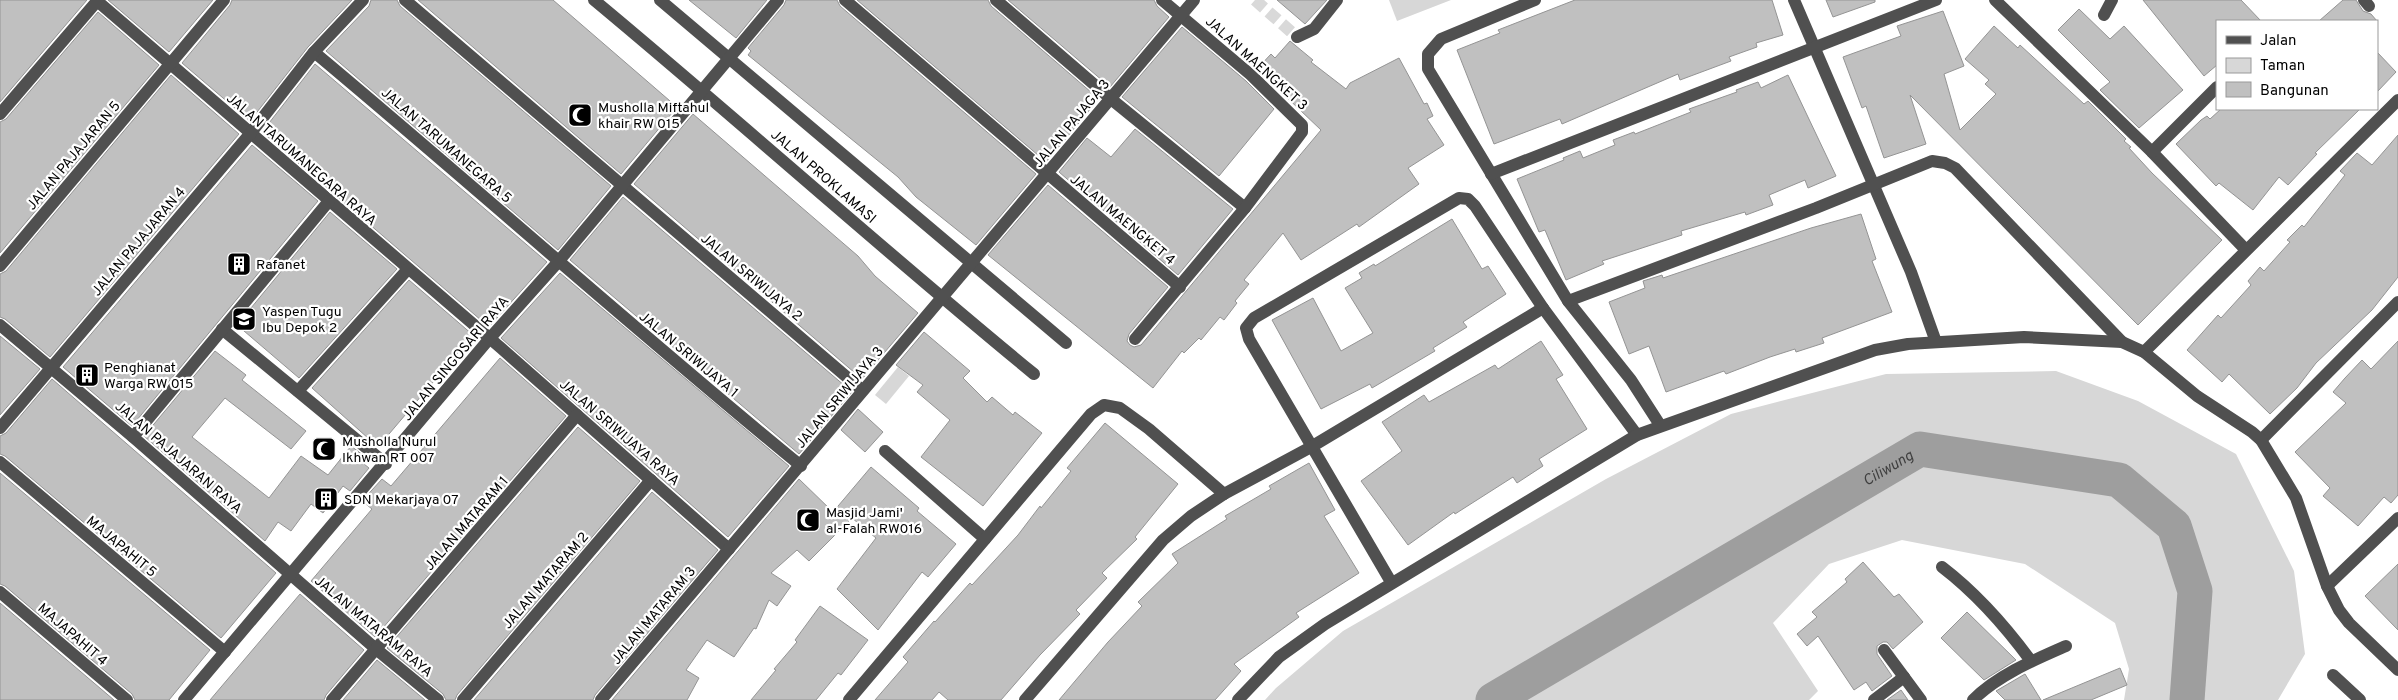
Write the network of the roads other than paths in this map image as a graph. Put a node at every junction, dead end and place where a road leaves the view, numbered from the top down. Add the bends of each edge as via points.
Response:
1 (97, 0) edge
2 (224, 0) edge
3 (363, 0) edge
4 (405, 0) edge
5 (594, 0) edge
6 (660, 0) edge
7 (778, 0) edge
8 (845, 0) edge
9 (996, 0) edge
10 (1162, 0) edge
11 (1194, 0) edge
12 (1337, 0) edge
13 (1535, 0) edge
14 (1794, 0) edge
15 (1936, 0) edge
16 (1995, 0) edge
17 (2112, 0) edge
18 (1181, 15) junction
19 (2104, 15) dead end
20 (1297, 37) dead end
21 (1814, 47) junction
22 (314, 52) junction
23 (730, 60) junction
24 (170, 64) junction
25 (2216, 88) edge
26 (703, 91) junction
27 (1111, 99) junction
28 (2398, 100) edge
29 (0, 114) edge
30 (250, 134) junction
31 (2152, 152) junction
32 (1047, 174) junction
33 (1491, 174) junction
34 (1874, 185) junction
35 (622, 186) junction
36 (329, 202) junction
37 (1245, 208) junction
38 (2246, 250) junction
39 (558, 262) junction
40 (972, 264) junction
41 (0, 266) edge
42 (408, 269) junction
43 (1180, 287) junction
44 (942, 299) junction
45 (1568, 300) junction
46 (2398, 302) edge
47 (1543, 308) junction
48 (0, 325) edge
49 (222, 329) junction
50 (490, 338) junction
51 (1135, 340) dead end
52 (1936, 342) junction
53 (2122, 342) junction
54 (1066, 343) dead end
55 (2144, 352) junction
56 (50, 368) junction
57 (1034, 374) dead end
58 (862, 390) junction
59 (298, 391) junction
60 (578, 415) junction
61 (1660, 425) junction
62 (0, 428) edge
63 (1637, 435) junction
64 (133, 437) junction
65 (2261, 440) junction
66 (1310, 447) junction
67 (885, 451) dead end
68 (0, 462) edge
69 (386, 464) junction
70 (801, 466) junction
71 (651, 480) junction
72 (1224, 494) junction
73 (2398, 518) edge
74 (986, 539) junction
75 (729, 549) junction
76 (1942, 567) dead end
77 (291, 575) junction
78 (1391, 582) junction
79 (2327, 586) junction
80 (0, 592) edge
81 (2066, 646) dead end
82 (376, 649) junction
83 (1884, 650) dead end
84 (225, 652) junction
85 (2031, 661) junction
86 (2398, 670) edge
87 (2333, 675) dead end
88 (1904, 677) junction
89 (127, 700) edge
90 (184, 700) edge
91 (332, 700) edge
92 (438, 700) edge
93 (463, 700) edge
94 (601, 700) edge
95 (849, 700) edge
96 (1025, 700) edge
97 (1238, 700) edge
98 (1874, 700) edge
99 (1921, 700) edge
100 (1973, 700) edge
101 (2360, 700) edge

1 - 24 street, JALAN TARUMANEGARA RAYA
1 - 29 street
2 - 24 street, JALAN PAJAJARAN 5
3 - 22 street, JALAN PAJAJARAN 4
4 - 35 street, JALAN SRIWIJAYA 2
5 - 26 street, JALAN PROKLAMASI
6 - 23 street, JALAN PROKLAMASI
7 - 23 street, JALAN SINGOSARI RAYA
8 - 32 street, JALAN MAENGKET 4
9 - 27 street
10 - 18 street, JALAN MAENGKET 3
11 - 18 street, JALAN PAJAGA 3
12 - 20 street via 1314,29
13 - 33 street via 1441,39 1428,54 1428,69
14 - 21 street
15 - 21 street
16 - 31 street
17 - 19 street
18 - 27 street, JALAN PAJAGA 3
18 - 37 street, JALAN MAENGKET 3 via 1258,81 1302,125 1302,132
21 - 33 street
21 - 34 street
22 - 30 street, JALAN PAJAJARAN 4
22 - 39 street, JALAN TARUMANEGARA 5
23 - 26 street, JALAN SINGOSARI RAYA
23 - 40 street, JALAN PROKLAMASI
24 - 30 street, JALAN TARUMANEGARA RAYA
24 - 41 street, JALAN PAJAJARAN 5
25 - 31 street
26 - 35 street, JALAN SINGOSARI RAYA
26 - 44 street, JALAN PROKLAMASI
27 - 32 street, JALAN PAJAGA 3
27 - 37 street
28 - 38 street
30 - 36 street, JALAN TARUMANEGARA RAYA
30 - 56 street, JALAN PAJAJARAN 4
31 - 38 street
32 - 40 street, JALAN PAJAGA 3
32 - 43 street, JALAN MAENGKET 4
33 - 45 street
34 - 45 street
34 - 52 street
34 - 53 street via 1932,161 1955,168
35 - 39 street, JALAN SINGOSARI RAYA
35 - 58 street, JALAN SRIWIJAYA 2
36 - 42 street, JALAN TARUMANEGARA RAYA
36 - 49 street
37 - 43 street
38 - 55 street
39 - 50 street, JALAN SINGOSARI RAYA
39 - 70 street, JALAN SRIWIJAYA 1
40 - 44 street, JALAN SRIWIJAYA 3
40 - 54 street, JALAN PROKLAMASI
42 - 50 street, JALAN TARUMANEGARA RAYA
42 - 59 street
43 - 51 street
44 - 57 street, JALAN PROKLAMASI
44 - 58 street, JALAN SRIWIJAYA 3
45 - 61 street via 1631,380
46 - 65 street
47 - 63 street
47 - 66 street
47 - 66 street via 1475,206 1468,198 1459,198 1254,318 1246,328 1248,339
48 - 56 street, JALAN PAJAJARAN RAYA
49 - 59 street
49 - 64 street
50 - 60 street, JALAN SRIWIJAYA RAYA
50 - 69 street, JALAN SINGOSARI RAYA
52 - 53 street via 2024,337
52 - 61 street via 1875,350
53 - 55 street
55 - 65 street via 2198,396
56 - 62 street, JALAN PAJAJARAN 4
56 - 64 street, JALAN PAJAJARAN RAYA
58 - 70 street, JALAN SRIWIJAYA 3
59 - 69 street
60 - 71 street, JALAN SRIWIJAYA RAYA
60 - 82 street, JALAN MATARAM 1
61 - 63 street
63 - 78 street
64 - 77 street, JALAN PAJAJARAN RAYA
65 - 79 street via 2296,498
66 - 72 street
66 - 78 street
67 - 74 street
68 - 84 street, MAJAPAHIT 5
69 - 77 street, JALAN SINGOSARI RAYA
70 - 75 street, JALAN SRIWIJAYA 3
71 - 75 street, JALAN SRIWIJAYA RAYA
71 - 93 street, JALAN MATARAM 2
72 - 74 street via 1142,424 1120,408 1104,405 1091,414
72 - 96 street via 1163,540
73 - 79 street
74 - 95 street
75 - 94 street, JALAN MATARAM 3
76 - 85 street via 1962,583 2014,638
77 - 82 street, JALAN MATARAM RAYA
77 - 84 street, JALAN SINGOSARI RAYA
78 - 97 street via 1279,657
79 - 86 street via 2349,623
80 - 89 street, MAJAPAHIT 4
81 - 85 street
82 - 91 street, JALAN MATARAM 1
82 - 92 street, JALAN MATARAM RAYA
83 - 88 street
84 - 90 street, JALAN SINGOSARI RAYA
85 - 100 street via 1983,690
87 - 101 street
88 - 98 street
88 - 99 street

